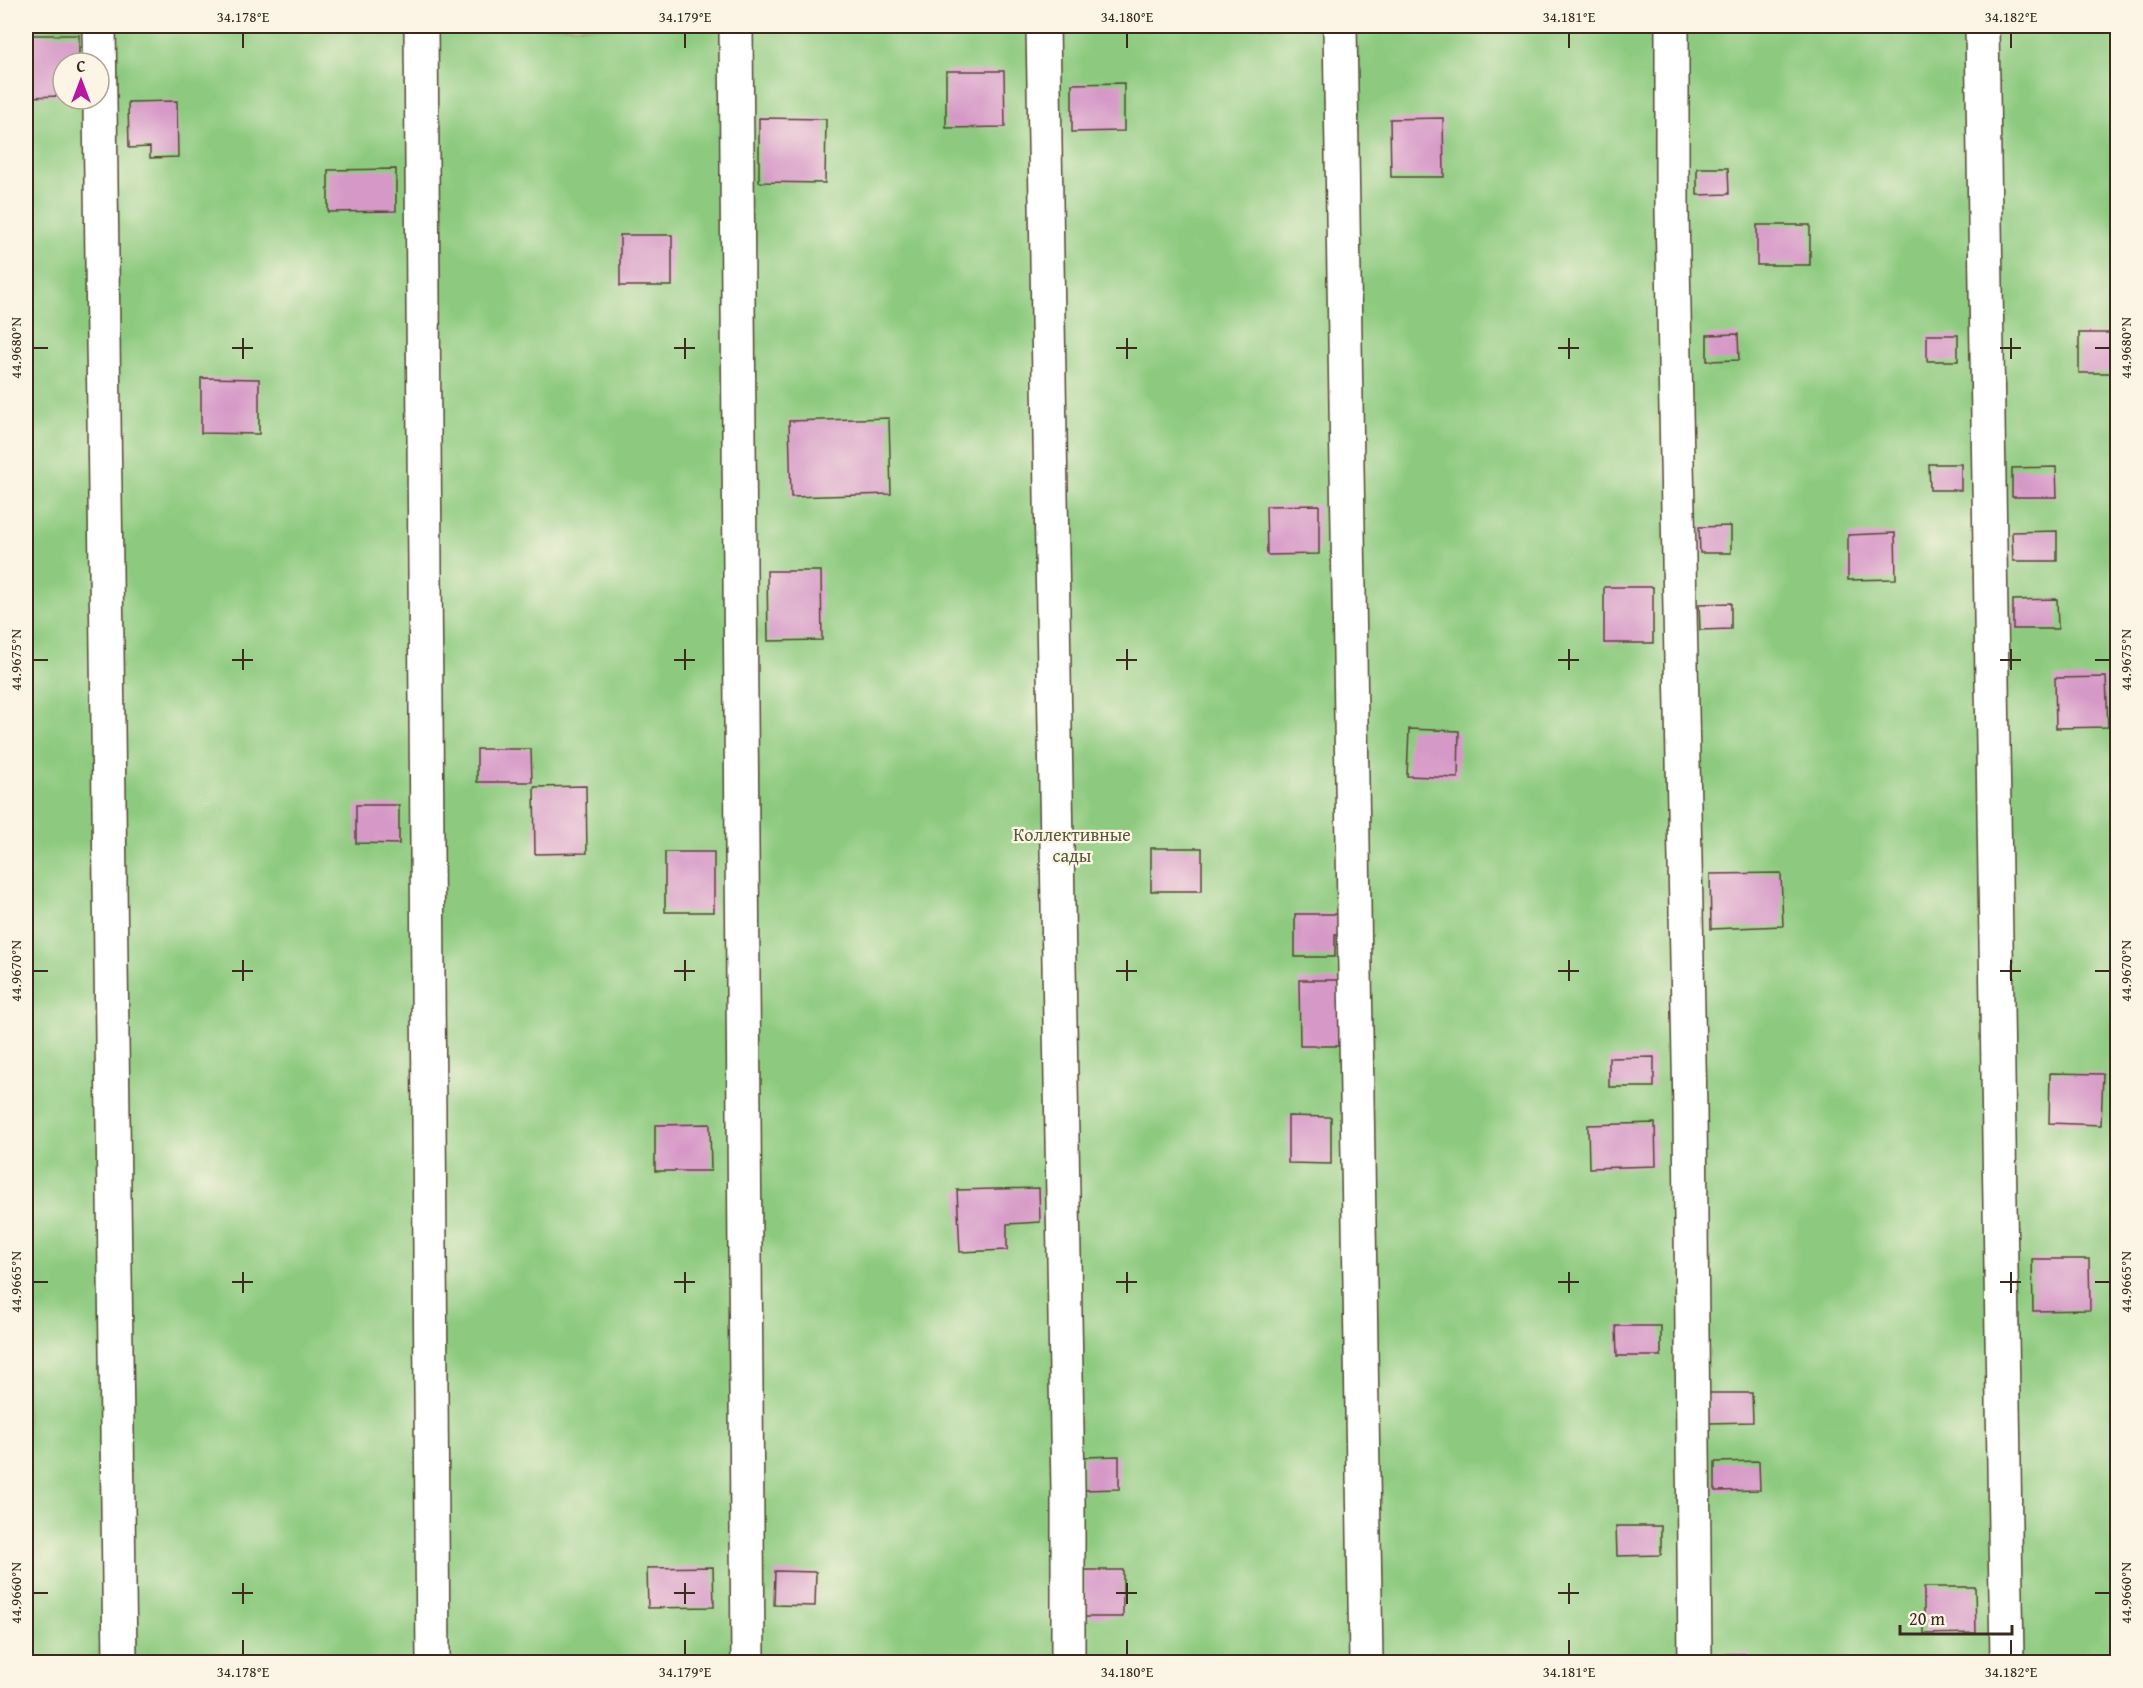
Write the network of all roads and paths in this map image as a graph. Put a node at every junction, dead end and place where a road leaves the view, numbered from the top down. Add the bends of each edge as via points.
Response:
1 (99, 26) edge
2 (421, 26) edge
3 (736, 26) edge
4 (1043, 26) edge
5 (1340, 26) edge
6 (1672, 26) edge
7 (1982, 26) edge
8 (120, 1662) edge
9 (433, 1662) edge
10 (748, 1662) edge
11 (1068, 1662) edge
12 (1366, 1662) edge
13 (1695, 1662) edge
14 (2007, 1662) edge

1 - 8 lane
2 - 9 lane
3 - 10 lane
4 - 11 lane
5 - 12 lane
6 - 13 lane
7 - 14 lane

